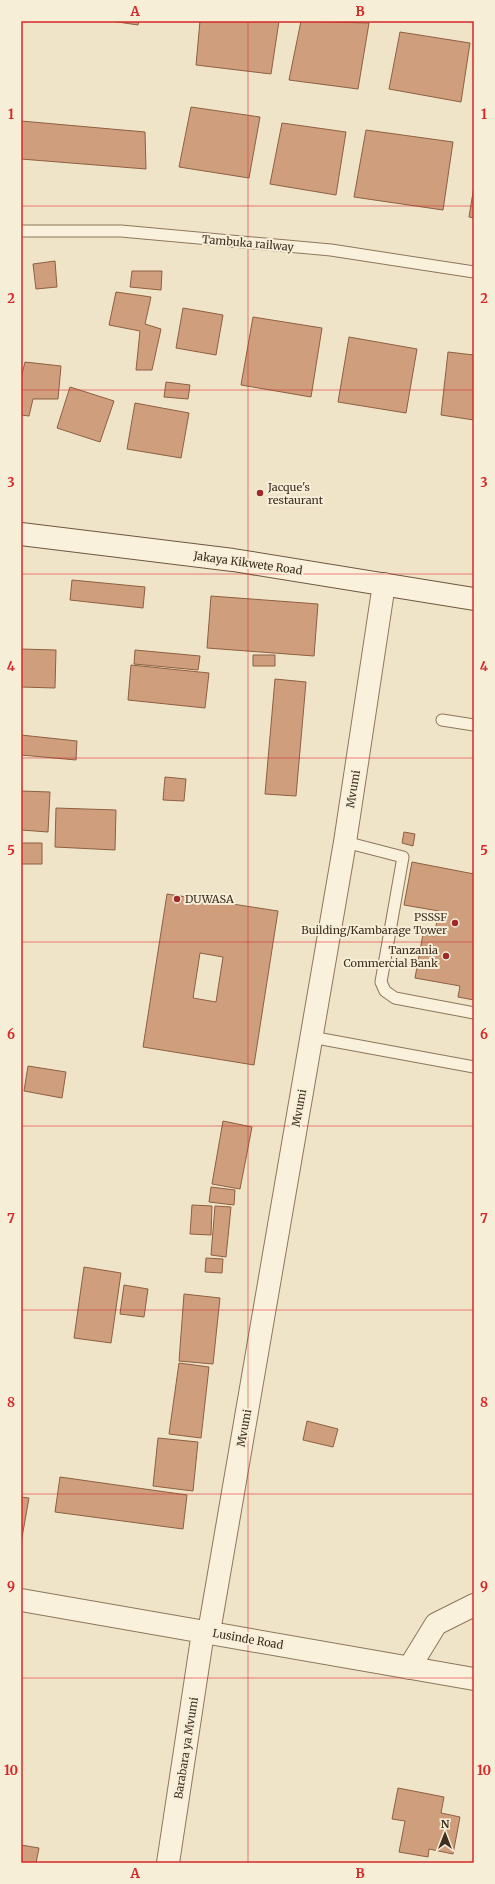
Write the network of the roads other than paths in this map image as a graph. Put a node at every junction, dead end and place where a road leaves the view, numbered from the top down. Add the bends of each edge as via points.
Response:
1 (21, 231) edge
2 (474, 272) edge
3 (21, 534) edge
4 (384, 584) junction
5 (474, 599) edge
6 (442, 720) dead end
7 (474, 725) edge
8 (345, 842) junction
9 (474, 1013) edge
10 (312, 1037) junction
11 (474, 1067) edge
12 (21, 1600) edge
13 (474, 1605) edge
14 (206, 1632) junction
15 (409, 1668) junction
16 (474, 1679) edge
17 (168, 1863) edge

1 - 2 lane, Tambuka railway via 129,231 331,250
3 - 4 street, Jakaya Kikwete Road via 233,560
4 - 5 street, Jakaya Kikwete Road
4 - 8 street, Mvumi
6 - 7 lane
8 - 9 lane via 403,857 380,982 385,991 395,998
8 - 10 street, Mvumi
10 - 11 lane
10 - 14 street, Mvumi
12 - 14 street, Lusinde Road
13 - 15 street via 436,1624
14 - 15 street, Lusinde Road
14 - 17 street, Barabara ya Mvumi
15 - 16 street, Lusinde Road

